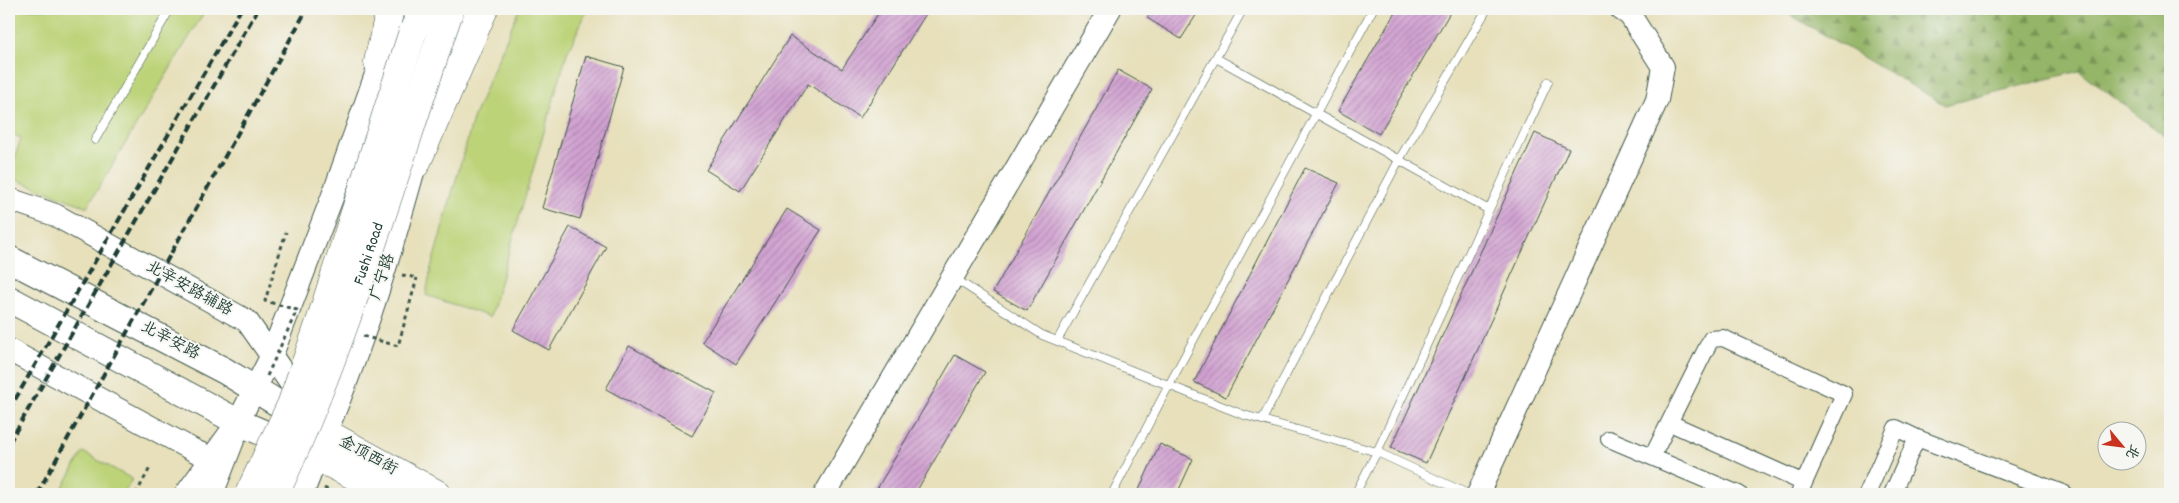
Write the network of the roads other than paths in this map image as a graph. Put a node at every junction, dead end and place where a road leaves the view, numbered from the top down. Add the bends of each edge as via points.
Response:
1 (170, 9) edge
2 (390, 9) edge
3 (403, 9) edge
4 (423, 9) edge
5 (450, 9) edge
6 (468, 9) edge
7 (484, 9) edge
8 (1110, 9) edge
9 (1243, 9) edge
10 (1373, 9) edge
11 (1487, 9) edge
12 (1621, 9) edge
13 (1216, 58) junction
14 (378, 62) junction
15 (1548, 82) dead end
16 (1316, 114) junction
17 (95, 140) dead end
18 (1399, 160) junction
19 (416, 164) junction
20 (9, 199) edge
21 (1489, 210) junction
22 (9, 259) edge
23 (952, 277) junction
24 (9, 300) edge
25 (1057, 341) junction
26 (9, 350) edge
27 (265, 374) junction
28 (1169, 385) junction
29 (1262, 420) junction
30 (238, 422) junction
31 (1670, 423) junction
32 (1917, 438) junction
33 (1609, 439) dead end
34 (320, 444) junction
35 (1377, 452) junction
36 (1652, 457) junction
37 (217, 458) junction
38 (1801, 489) edge
39 (186, 494) edge
40 (210, 494) edge
41 (249, 494) edge
42 (275, 494) edge
43 (283, 494) edge
44 (300, 494) edge
45 (311, 494) edge
46 (392, 494) edge
47 (437, 494) edge
48 (825, 494) edge
49 (1112, 494) edge
50 (1355, 494) edge
51 (1468, 494) edge
52 (1478, 494) edge
53 (1739, 494) edge
54 (1867, 494) edge
55 (1892, 494) edge
56 (2065, 494) edge

1 - 17 lane
2 - 14 highway
3 - 14 street
4 - 41 highway, Fushi Road, bridge via 412,34 291,405
5 - 42 highway, Fushi Road, bridge via 344,328 320,394
6 - 19 street, 广宁路 via 437,90
7 - 19 highway
8 - 23 street
9 - 13 lane
10 - 16 lane
11 - 18 lane
12 - 52 street via 1630,16 1663,67 1657,100
13 - 16 lane
13 - 25 lane
14 - 27 street via 335,190
15 - 21 lane
16 - 18 lane
16 - 28 lane
18 - 21 lane
18 - 29 lane
19 - 34 street, 广宁路 via 369,319 347,382
20 - 27 street, 北辛安路辅路 via 55,215 247,321
21 - 35 lane
22 - 27 main road, 北辛安路 via 170,341
23 - 25 lane via 1042,336
23 - 48 street
24 - 30 main road
25 - 28 lane
26 - 37 street
27 - 30 street
27 - 34 main road, 北辛安路
27 - 34 street, 北辛安路辅路
28 - 29 lane
28 - 49 lane
29 - 35 lane
30 - 34 main road
30 - 37 main road
31 - 36 street
31 - 38 street
31 - 38 street via 1711,339 1723,338 1844,394
32 - 54 street via 1896,428
32 - 55 street
32 - 56 street
33 - 36 street
34 - 43 main road via 294,472
34 - 44 main road
34 - 45 street, 广宁路
34 - 46 highway, 金顶西街
34 - 47 highway, 金顶西街
35 - 50 lane
35 - 51 lane
36 - 53 street
37 - 39 street
37 - 40 main road

